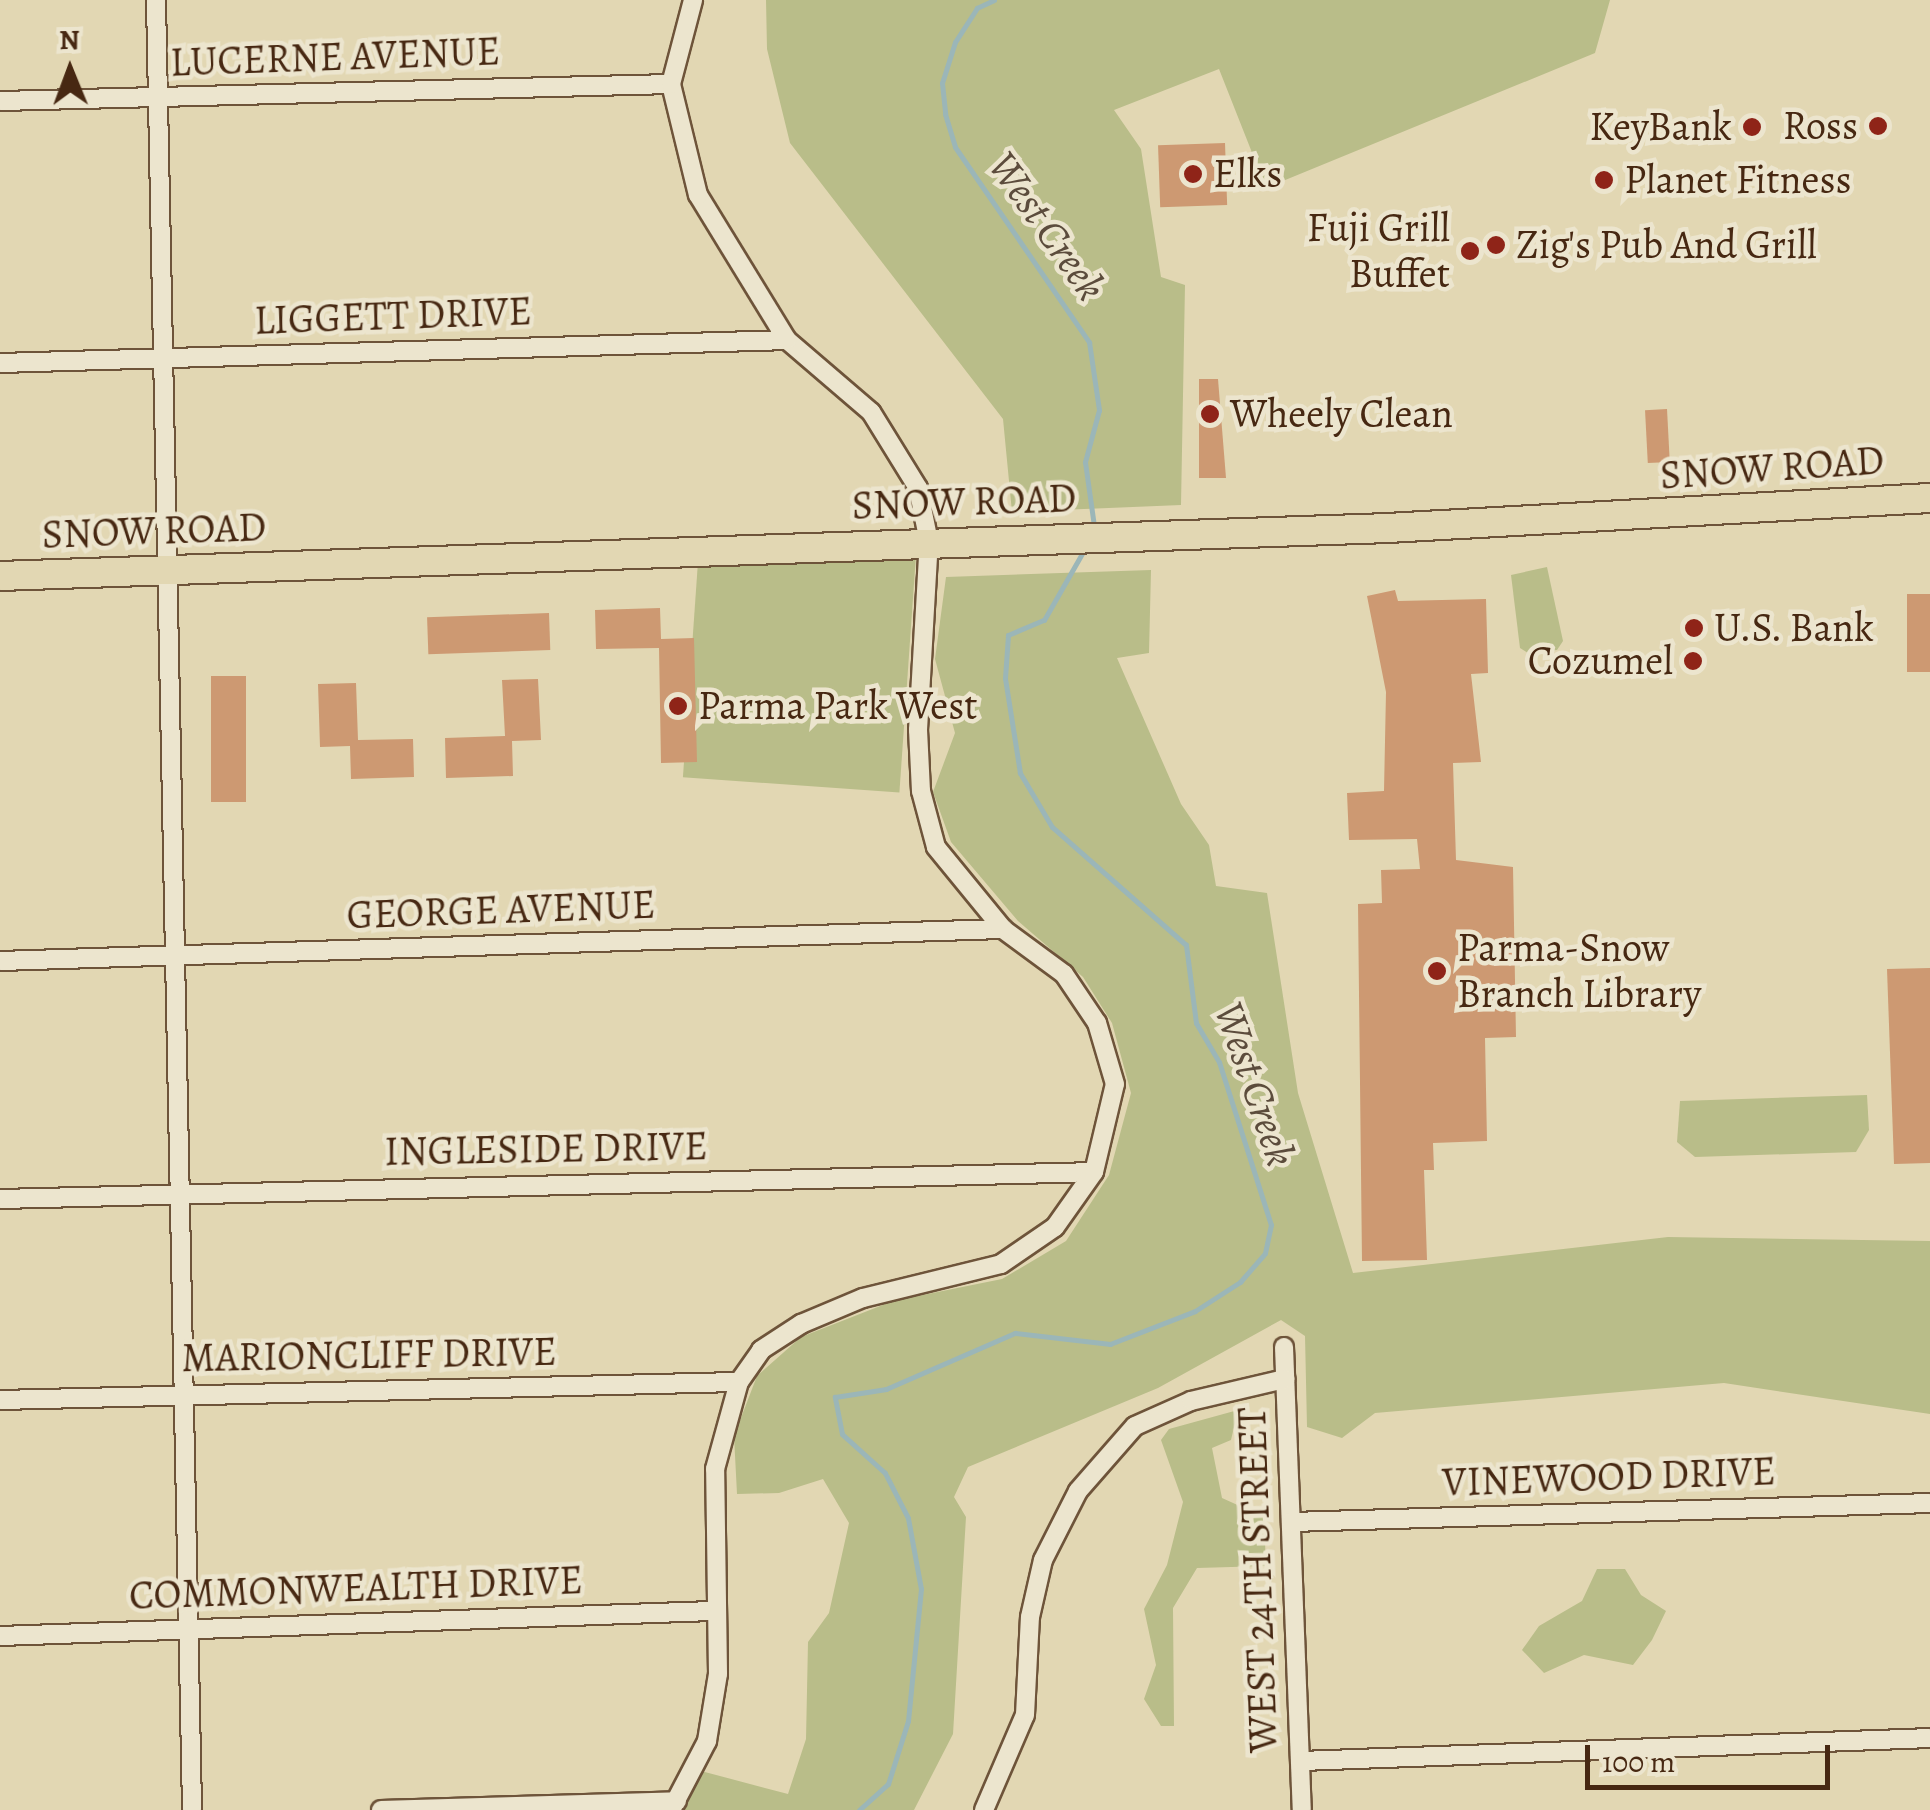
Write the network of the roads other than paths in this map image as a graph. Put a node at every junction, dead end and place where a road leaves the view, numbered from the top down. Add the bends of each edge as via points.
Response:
1 (156, 0) edge
2 (693, 0) edge
3 (671, 84) junction
4 (159, 98) junction
5 (0, 101) edge
6 (788, 340) junction
7 (164, 357) junction
8 (0, 363) edge
9 (1930, 498) edge
10 (929, 542) junction
11 (168, 571) junction
12 (0, 576) edge
13 (1004, 929) junction
14 (174, 947) junction
15 (0, 961) edge
16 (1094, 1172) junction
17 (178, 1193) junction
18 (0, 1198) edge
19 (1284, 1348) dead end
20 (1285, 1378) junction
21 (739, 1382) junction
22 (183, 1393) junction
23 (0, 1400) edge
24 (1930, 1503) edge
25 (1291, 1522) junction
26 (714, 1611) junction
27 (188, 1629) junction
28 (0, 1636) edge
29 (1930, 1738) edge
30 (1301, 1761) junction
31 (674, 1806) edge
32 (192, 1810) edge
33 (381, 1810) edge
34 (984, 1810) edge
35 (1302, 1810) edge

1 - 4 street
2 - 3 street
3 - 4 street, LUCERNE AVENUE
3 - 6 street via 698,196
4 - 5 street, LUCERNE AVENUE
4 - 7 street
6 - 7 street, LIGGETT DRIVE
6 - 10 street via 894,440 918,488
7 - 8 street, LIGGETT DRIVE
7 - 11 street
9 - 10 main road, SNOW ROAD
10 - 11 main road, SNOW ROAD
10 - 13 street via 921,792 936,848
11 - 12 main road, SNOW ROAD
11 - 14 street
13 - 14 street, GEORGE AVENUE
13 - 16 street via 1064,974 1097,1023 1115,1084
14 - 15 street, GEORGE AVENUE
14 - 17 street
16 - 17 street, INGLESIDE DRIVE
16 - 21 street via 1054,1227 1002,1264 863,1298 800,1324 761,1350
17 - 18 street, INGLESIDE DRIVE
17 - 22 street
19 - 20 street, WEST 24TH STREET
20 - 25 street, WEST 24TH STREET
20 - 34 street via 1191,1401 1135,1426 1078,1491 1043,1560 1030,1616 1024,1716
21 - 22 street, MARIONCLIFF DRIVE
21 - 26 street via 715,1469
22 - 23 street, MARIONCLIFF DRIVE
22 - 27 street
24 - 25 street, VINEWOOD DRIVE
25 - 30 street, WEST 24TH STREET
26 - 27 street, COMMONWEALTH DRIVE
26 - 31 street via 718,1674 707,1740
27 - 28 street, COMMONWEALTH DRIVE
27 - 32 street
29 - 30 street
30 - 35 street, WEST 24TH STREET
31 - 33 street

